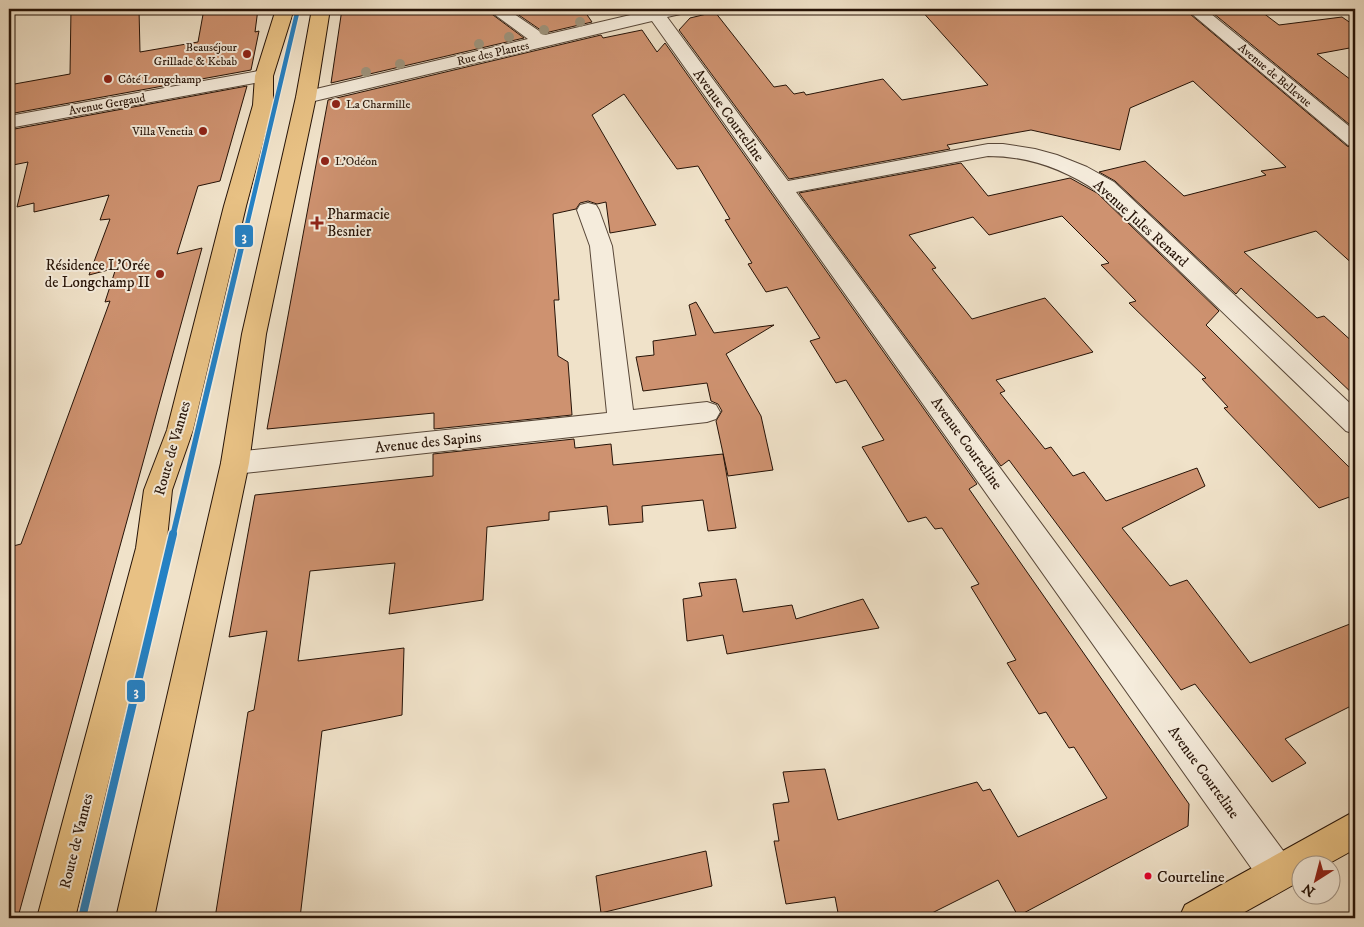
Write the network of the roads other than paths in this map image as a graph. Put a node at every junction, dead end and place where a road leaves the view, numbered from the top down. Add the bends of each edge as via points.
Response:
1 (286, 9) edge
2 (322, 9) edge
3 (496, 9) edge
4 (1195, 9) edge
5 (650, 13) edge
6 (542, 41) junction
7 (264, 76) junction
8 (306, 97) junction
9 (9, 122) edge
10 (1355, 141) edge
11 (783, 188) junction
12 (588, 210) dead end
13 (707, 412) dead end
14 (621, 421) junction
15 (1355, 424) edge
16 (235, 463) junction
17 (1355, 829) edge
18 (1277, 873) junction
19 (56, 918) edge
20 (135, 918) edge
21 (1198, 918) edge

1 - 7 main road, Route de Vannes
2 - 8 main road
3 - 6 street
4 - 10 street, Avenue de Bellevue
5 - 6 street, Rue des Plantes
5 - 11 street, Avenue Courteline
6 - 8 street, Rue des Plantes
7 - 9 street, Avenue Gergaud
7 - 19 main road, Route de Vannes via 263,105 180,430 158,490 151,548
8 - 16 main road via 254,334
11 - 15 street, Avenue Jules Renard via 988,150 1013,151 1074,168 1111,192
11 - 18 street, Avenue Courteline
12 - 14 street via 601,246
13 - 14 street, Avenue des Sapins
14 - 16 street, Avenue des Sapins
16 - 20 main road
17 - 18 main road
18 - 21 main road

